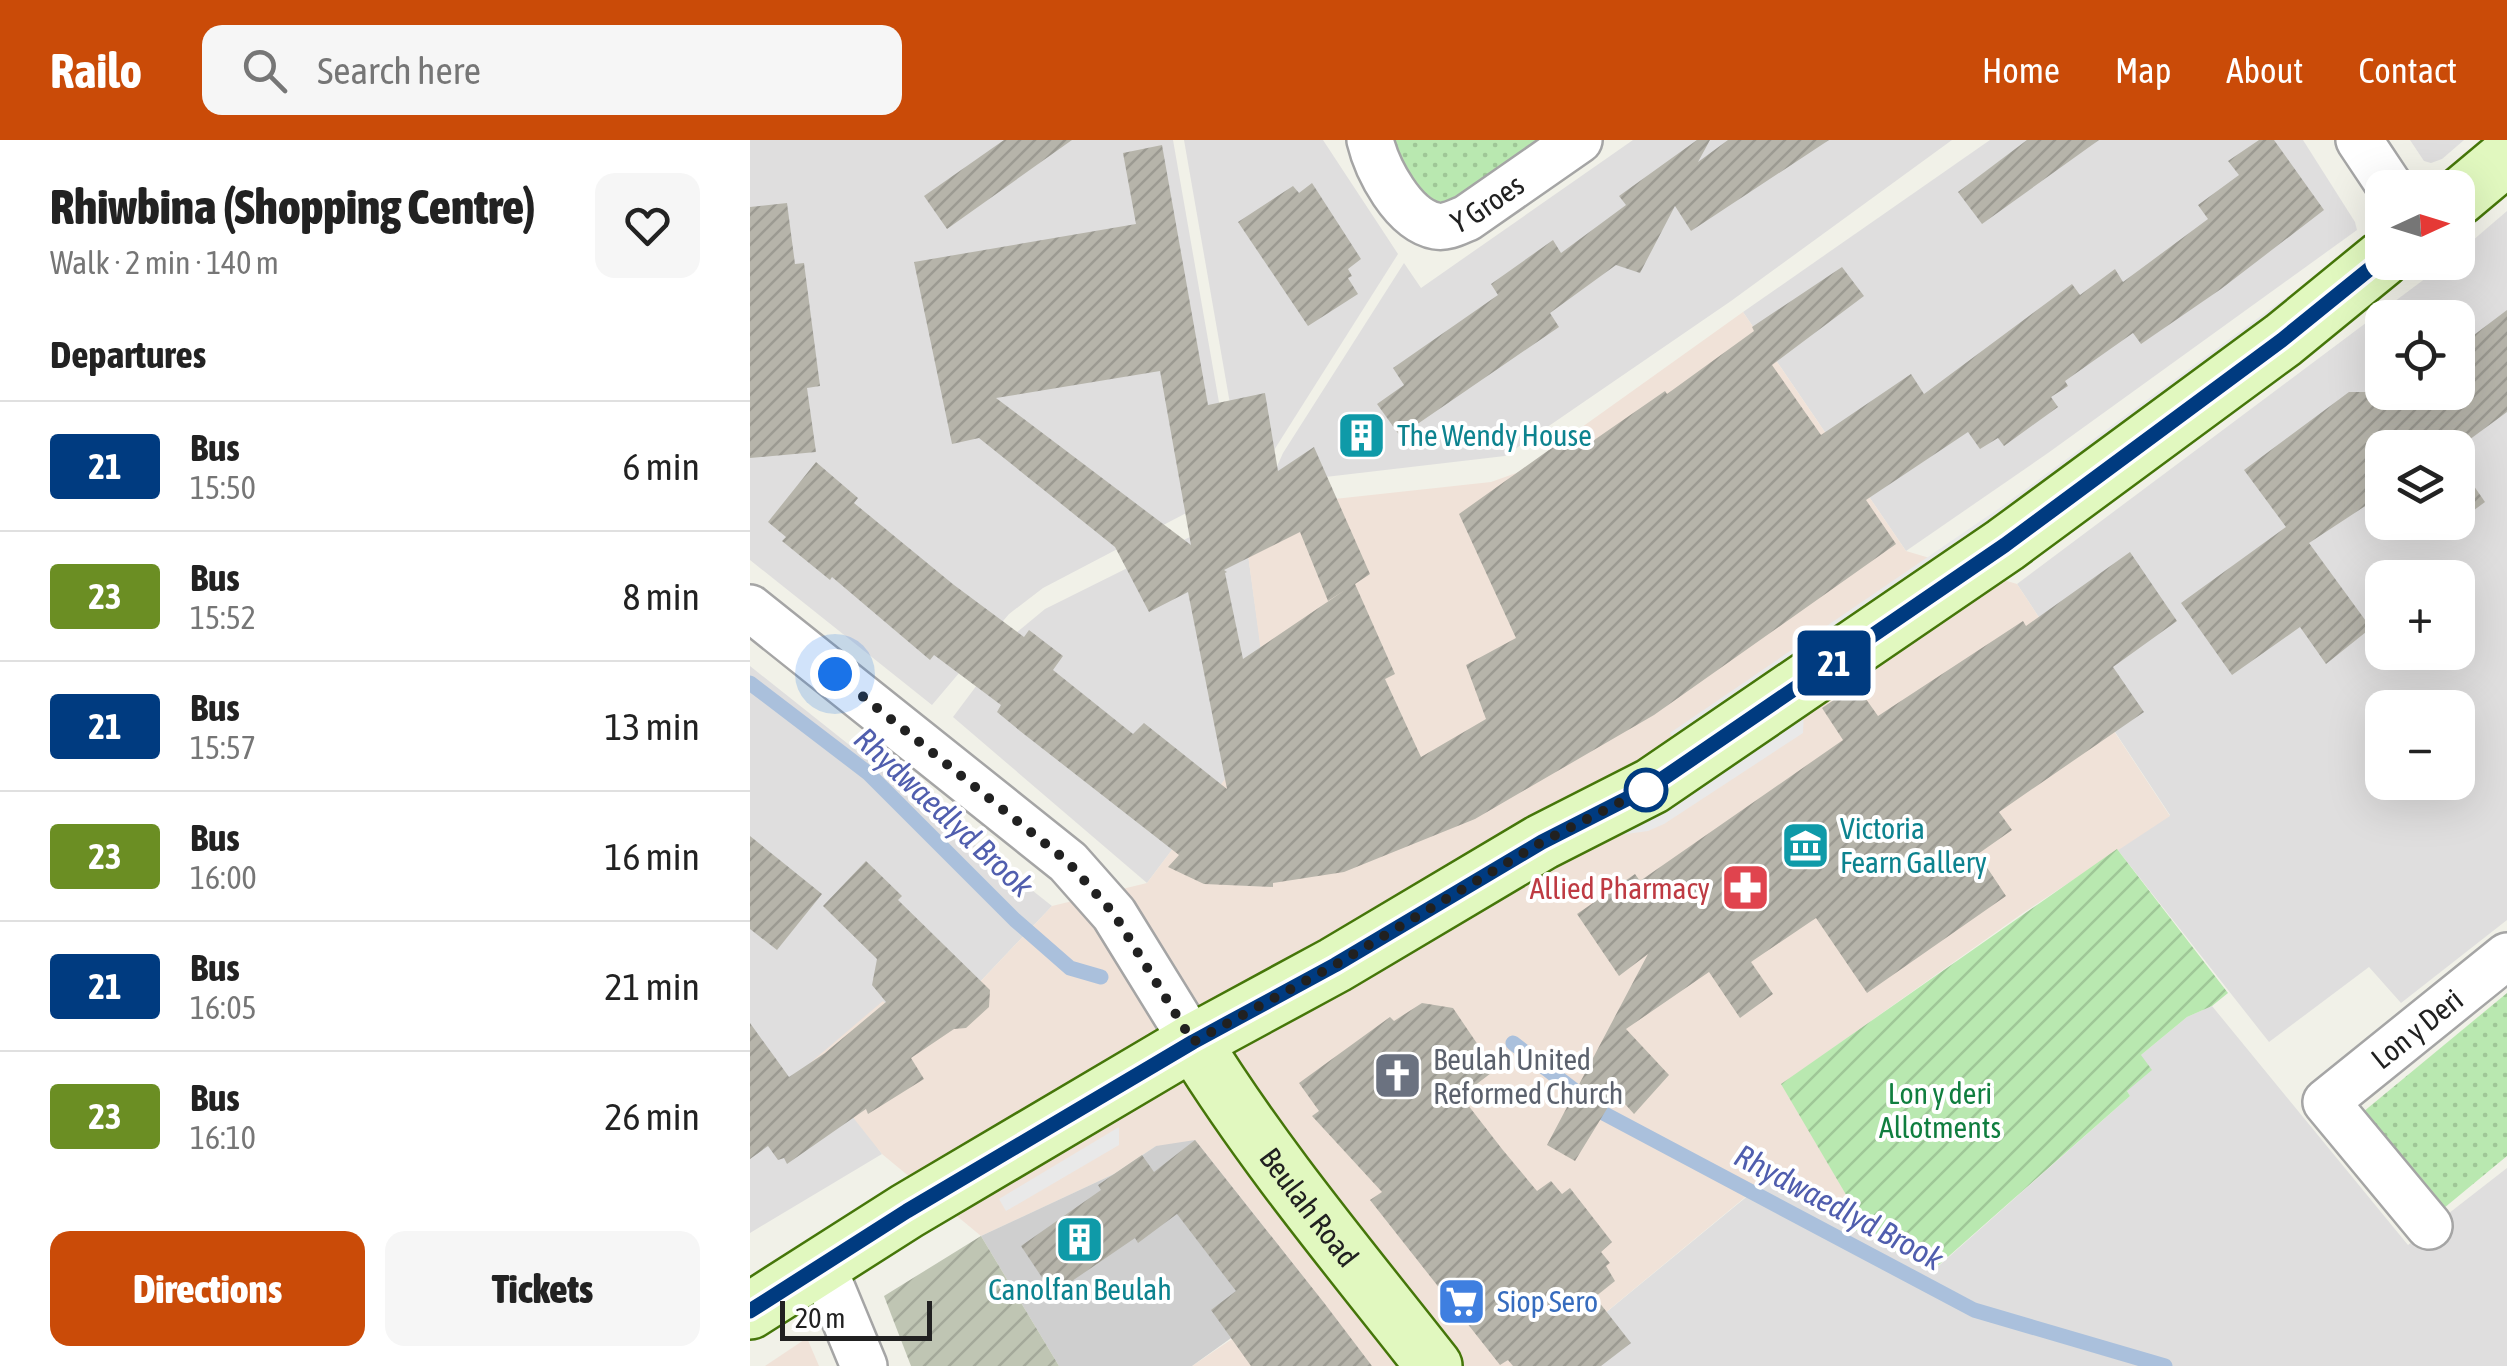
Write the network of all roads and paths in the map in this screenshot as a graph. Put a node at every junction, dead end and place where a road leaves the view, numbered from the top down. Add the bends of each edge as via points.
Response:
1 (1370, 140) edge
2 (1579, 140) edge
3 (2359, 140) edge
4 (2507, 157) edge
5 (2378, 170) edge
6 (2475, 184) edge
7 (2365, 274) edge
8 (750, 608) edge
9 (2507, 956) edge
10 (1193, 1042) junction
11 (2429, 1226) dead end
12 (823, 1267) junction
13 (750, 1311) edge
14 (864, 1366) edge
15 (1434, 1366) edge

1 - 2 street, Y Groes via 1388,186 1422,220 1450,226
3 - 5 street
4 - 6 street
7 - 10 street via 2054,510 1734,733 1652,786
8 - 10 street via 1068,862 1114,914
9 - 11 street, Lon y Deri via 2326,1102
10 - 12 street
10 - 15 street, Beulah Road via 1269,1158
12 - 13 street
12 - 14 street

